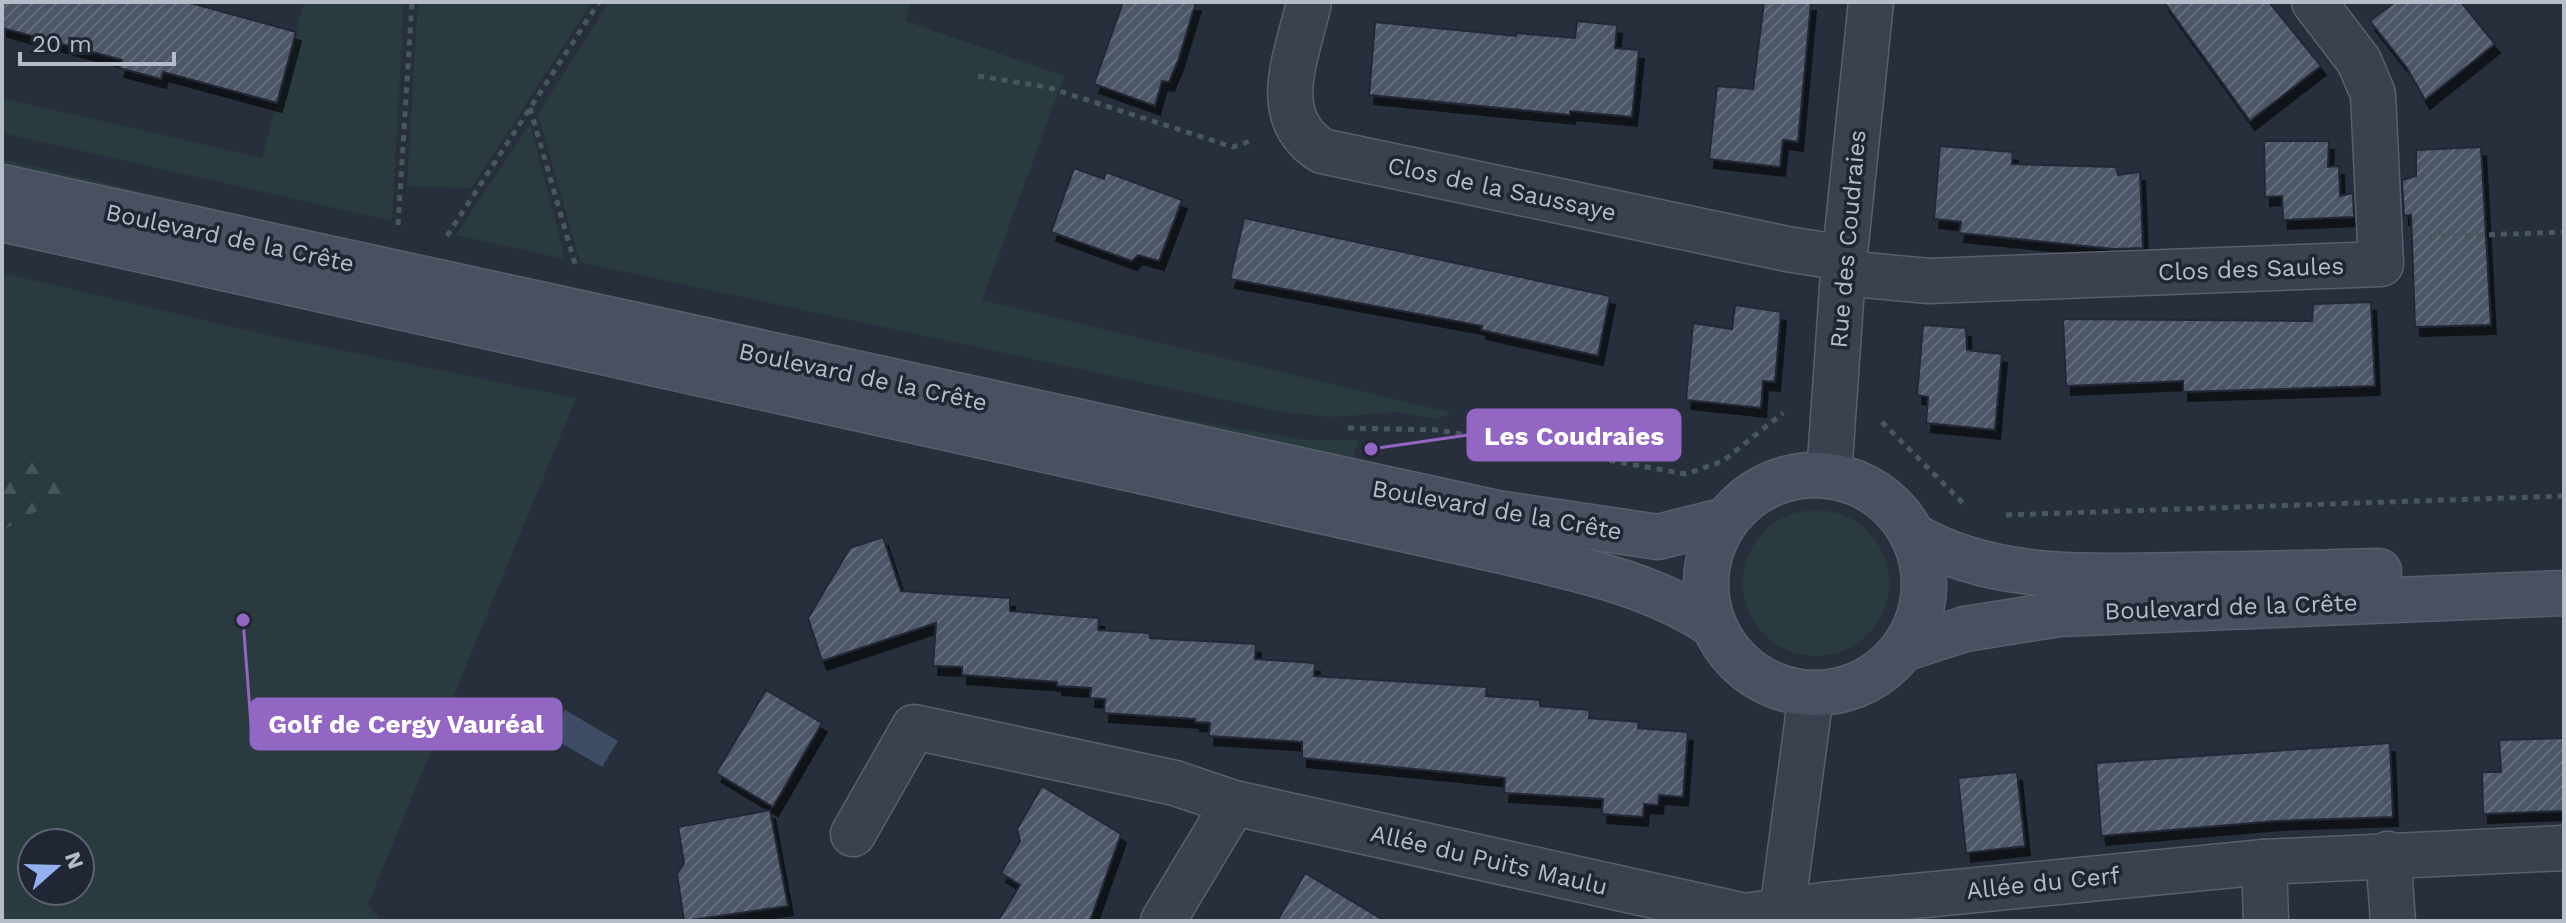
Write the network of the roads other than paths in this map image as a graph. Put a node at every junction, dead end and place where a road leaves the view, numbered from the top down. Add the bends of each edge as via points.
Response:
1 (1309, 2) edge
2 (1871, 2) edge
3 (2314, 2) edge
4 (2, 187) edge
5 (2, 219) edge
6 (1843, 266) junction
7 (1829, 476) junction
8 (1726, 520) junction
9 (1912, 535) junction
10 (2564, 563) edge
11 (2564, 593) edge
12 (1713, 625) junction
13 (1903, 649) junction
14 (1811, 694) junction
15 (1234, 803) junction
16 (853, 834) dead end
17 (2564, 848) edge
18 (2388, 854) junction
19 (2264, 862) junction
20 (1783, 915) edge
21 (1163, 921) edge
22 (2266, 921) edge
23 (2393, 921) edge

1 - 6 street, Clos de la Saussaye via 1289,100 1295,125 1322,151 1787,249
2 - 6 street, Rue des Coudraies
3 - 6 street, Clos des Saules via 2359,61 2373,94 2381,264 1929,281
4 - 8 main road, Boulevard de la Crête via 1497,513 1658,537
5 - 12 main road, Boulevard de la Crête via 1507,552 1598,574 1673,600
6 - 7 street, Rue des Coudraies
7 - 8 main road, Boulevard de la Crête via 1790,477 1765,487
7 - 9 main road, Boulevard de la Crête via 1878,495
8 - 12 main road, Boulevard de la Crête via 1706,570
9 - 10 main road, Boulevard de la Crête via 1946,553 1996,567 2097,576
9 - 13 main road, Boulevard de la Crête via 1921,558 1923,594
11 - 13 main road, Boulevard de la Crête via 2059,614 1965,629
12 - 14 main road, Boulevard de la Crête via 1725,647 1752,673 1785,690
13 - 14 main road, Boulevard de la Crête via 1868,680
14 - 20 street
15 - 16 street, Allée du Puits Maulu via 1175,783 914,727
15 - 20 street, Allée du Puits Maulu
15 - 21 street
17 - 18 street, Allée du Cerf
18 - 19 street, Allée du Cerf
18 - 23 street
19 - 20 street, Allée du Cerf
19 - 22 street

